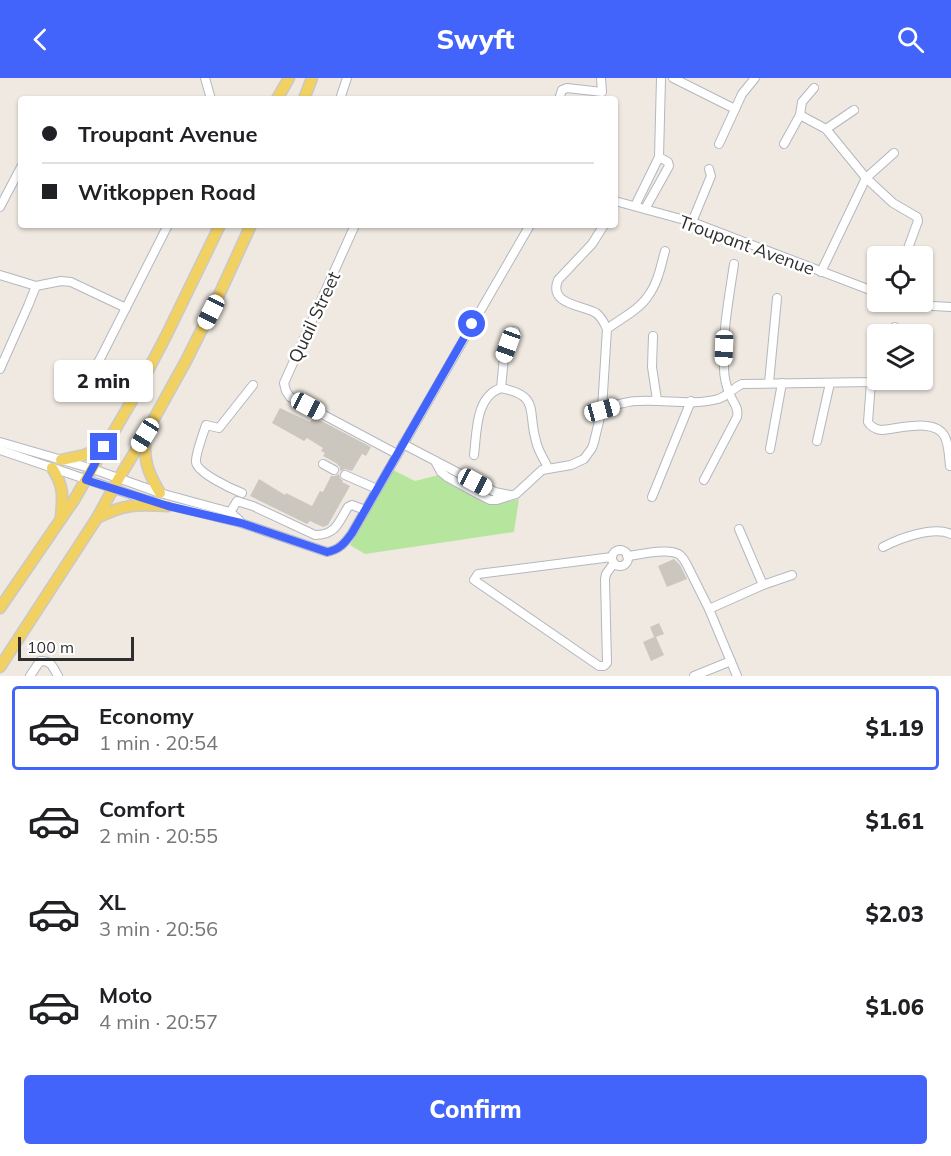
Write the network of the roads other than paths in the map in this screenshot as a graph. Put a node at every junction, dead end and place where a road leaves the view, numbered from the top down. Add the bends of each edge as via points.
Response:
1 (206, 78) edge
2 (289, 78) edge
3 (312, 78) edge
4 (347, 78) edge
5 (602, 78) edge
6 (661, 78) edge
7 (673, 78) edge
8 (755, 78) edge
9 (814, 88) dead end
10 (210, 96) edge
11 (279, 96) edge
12 (305, 96) edge
13 (341, 96) edge
14 (560, 96) edge
15 (735, 109) junction
16 (854, 110) dead end
17 (800, 115) junction
18 (826, 129) junction
19 (719, 144) dead end
20 (784, 144) dead end
21 (894, 153) dead end
22 (659, 157) junction
23 (710, 170) dead end
24 (18, 173) edge
25 (866, 178) junction
26 (618, 202) edge
27 (0, 207) edge
28 (635, 207) junction
29 (645, 209) junction
30 (692, 222) junction
31 (166, 228) edge
32 (218, 228) edge
33 (250, 228) edge
34 (354, 228) edge
35 (528, 228) edge
36 (602, 228) edge
37 (909, 246) edge
38 (665, 251) dead end
39 (734, 264) dead end
40 (821, 272) junction
41 (0, 275) edge
42 (36, 286) junction
43 (867, 289) edge
44 (777, 298) dead end
45 (933, 306) edge
46 (951, 307) edge
47 (126, 308) junction
48 (607, 329) junction
49 (515, 331) dead end
50 (653, 336) dead end
51 (1, 363) edge
52 (867, 382) edge
53 (769, 383) junction
54 (782, 383) junction
55 (830, 383) junction
56 (253, 385) dead end
57 (501, 388) junction
58 (870, 390) edge
59 (73, 392) dead end
60 (729, 394) junction
61 (657, 400) junction
62 (691, 401) junction
63 (602, 410) junction
64 (145, 435) junction
65 (818, 441) dead end
66 (0, 442) edge
67 (403, 444) junction
68 (104, 447) junction
69 (770, 449) dead end
70 (0, 450) edge
71 (397, 454) junction
72 (474, 454) dead end
73 (62, 460) junction
74 (323, 464) dead end
75 (950, 466) edge
76 (52, 468) junction
77 (548, 468) junction
78 (93, 469) junction
79 (334, 470) dead end
80 (345, 475) dead end
81 (119, 478) junction
82 (86, 480) junction
83 (704, 480) dead end
84 (113, 489) junction
85 (377, 489) junction
86 (160, 493) junction
87 (242, 493) dead end
88 (652, 497) dead end
89 (168, 506) junction
90 (365, 510) junction
91 (228, 516) junction
92 (97, 518) junction
93 (60, 520) junction
94 (739, 529) dead end
95 (951, 534) edge
96 (315, 536) junction
97 (311, 546) junction
98 (883, 547) dead end
99 (613, 560) junction
100 (28, 567) junction
101 (792, 575) dead end
102 (763, 585) junction
103 (0, 600) edge
104 (0, 608) edge
105 (709, 609) junction
106 (730, 661) junction
107 (0, 667) edge
108 (30, 676) edge
109 (58, 676) edge
110 (694, 676) edge
111 (737, 676) edge

1 - 10 street
2 - 11 main road
3 - 12 main road
4 - 13 street
5 - 14 street via 602,92 567,88
6 - 22 street
7 - 15 street
8 - 15 street
9 - 17 street via 801,102
15 - 19 street
16 - 18 street
17 - 18 street
17 - 20 street
18 - 25 street
21 - 25 street
22 - 28 street
22 - 29 street via 669,166
23 - 30 street
24 - 27 street
25 - 37 street via 898,207 918,218
25 - 40 street
26 - 28 street, Troupant Avenue
28 - 29 street, Troupant Avenue
29 - 30 street, Troupant Avenue
30 - 40 street, Troupant Avenue
31 - 47 street
32 - 68 main road via 166,336
33 - 64 main road via 200,333
34 - 71 street, Quail Street via 284,383 290,397
35 - 67 street
36 - 48 street via 556,286 560,298 595,313
38 - 48 street via 649,295
39 - 60 street via 724,338
40 - 43 street, Troupant Avenue
41 - 42 street
42 - 47 street via 71,282
42 - 51 street
44 - 53 street
45 - 46 street
47 - 59 street via 100,359
48 - 63 street
49 - 57 street via 504,357
50 - 61 street
52 - 55 street
53 - 54 street
53 - 60 street via 740,384
54 - 55 street
54 - 69 street
55 - 65 street
56 - 87 street via 219,428 207,425 195,460 219,483
57 - 72 street via 483,405
57 - 77 street via 519,393 529,403 535,441
58 - 75 street via 870,425 881,430 926,426 937,429 945,438
60 - 62 street
60 - 83 street via 737,406 737,417
61 - 62 street
61 - 63 street via 635,400
62 - 88 street
63 - 77 street via 587,456 571,465
64 - 81 main road
64 - 86 main road via 146,467
66 - 73 street
67 - 71 street
67 - 77 street via 435,461 447,477 490,500 516,494
68 - 73 main road
68 - 78 main road
70 - 76 street
71 - 85 street
73 - 78 street
74 - 79 street
76 - 82 street
76 - 93 main road via 62,488
78 - 81 street
78 - 82 main road
80 - 85 street
81 - 84 main road
81 - 86 street
82 - 84 street
82 - 93 main road
84 - 89 street
84 - 92 main road
85 - 90 street
86 - 91 street
89 - 91 street
89 - 92 main road via 126,506
90 - 96 street via 349,506 333,530
90 - 97 street via 340,547 327,552
91 - 96 street via 237,501
91 - 97 street
92 - 107 main road
93 - 100 main road
94 - 102 street
95 - 98 street via 943,531 910,535
96 - 97 street
99 - 99 street via 605,579 607,663 602,666 474,580 478,574
99 - 105 street via 623,565 627,556 677,553
100 - 103 street
100 - 104 main road
101 - 102 street
102 - 105 street
105 - 106 street
106 - 110 street
106 - 111 street
108 - 109 street via 40,661 46,660

